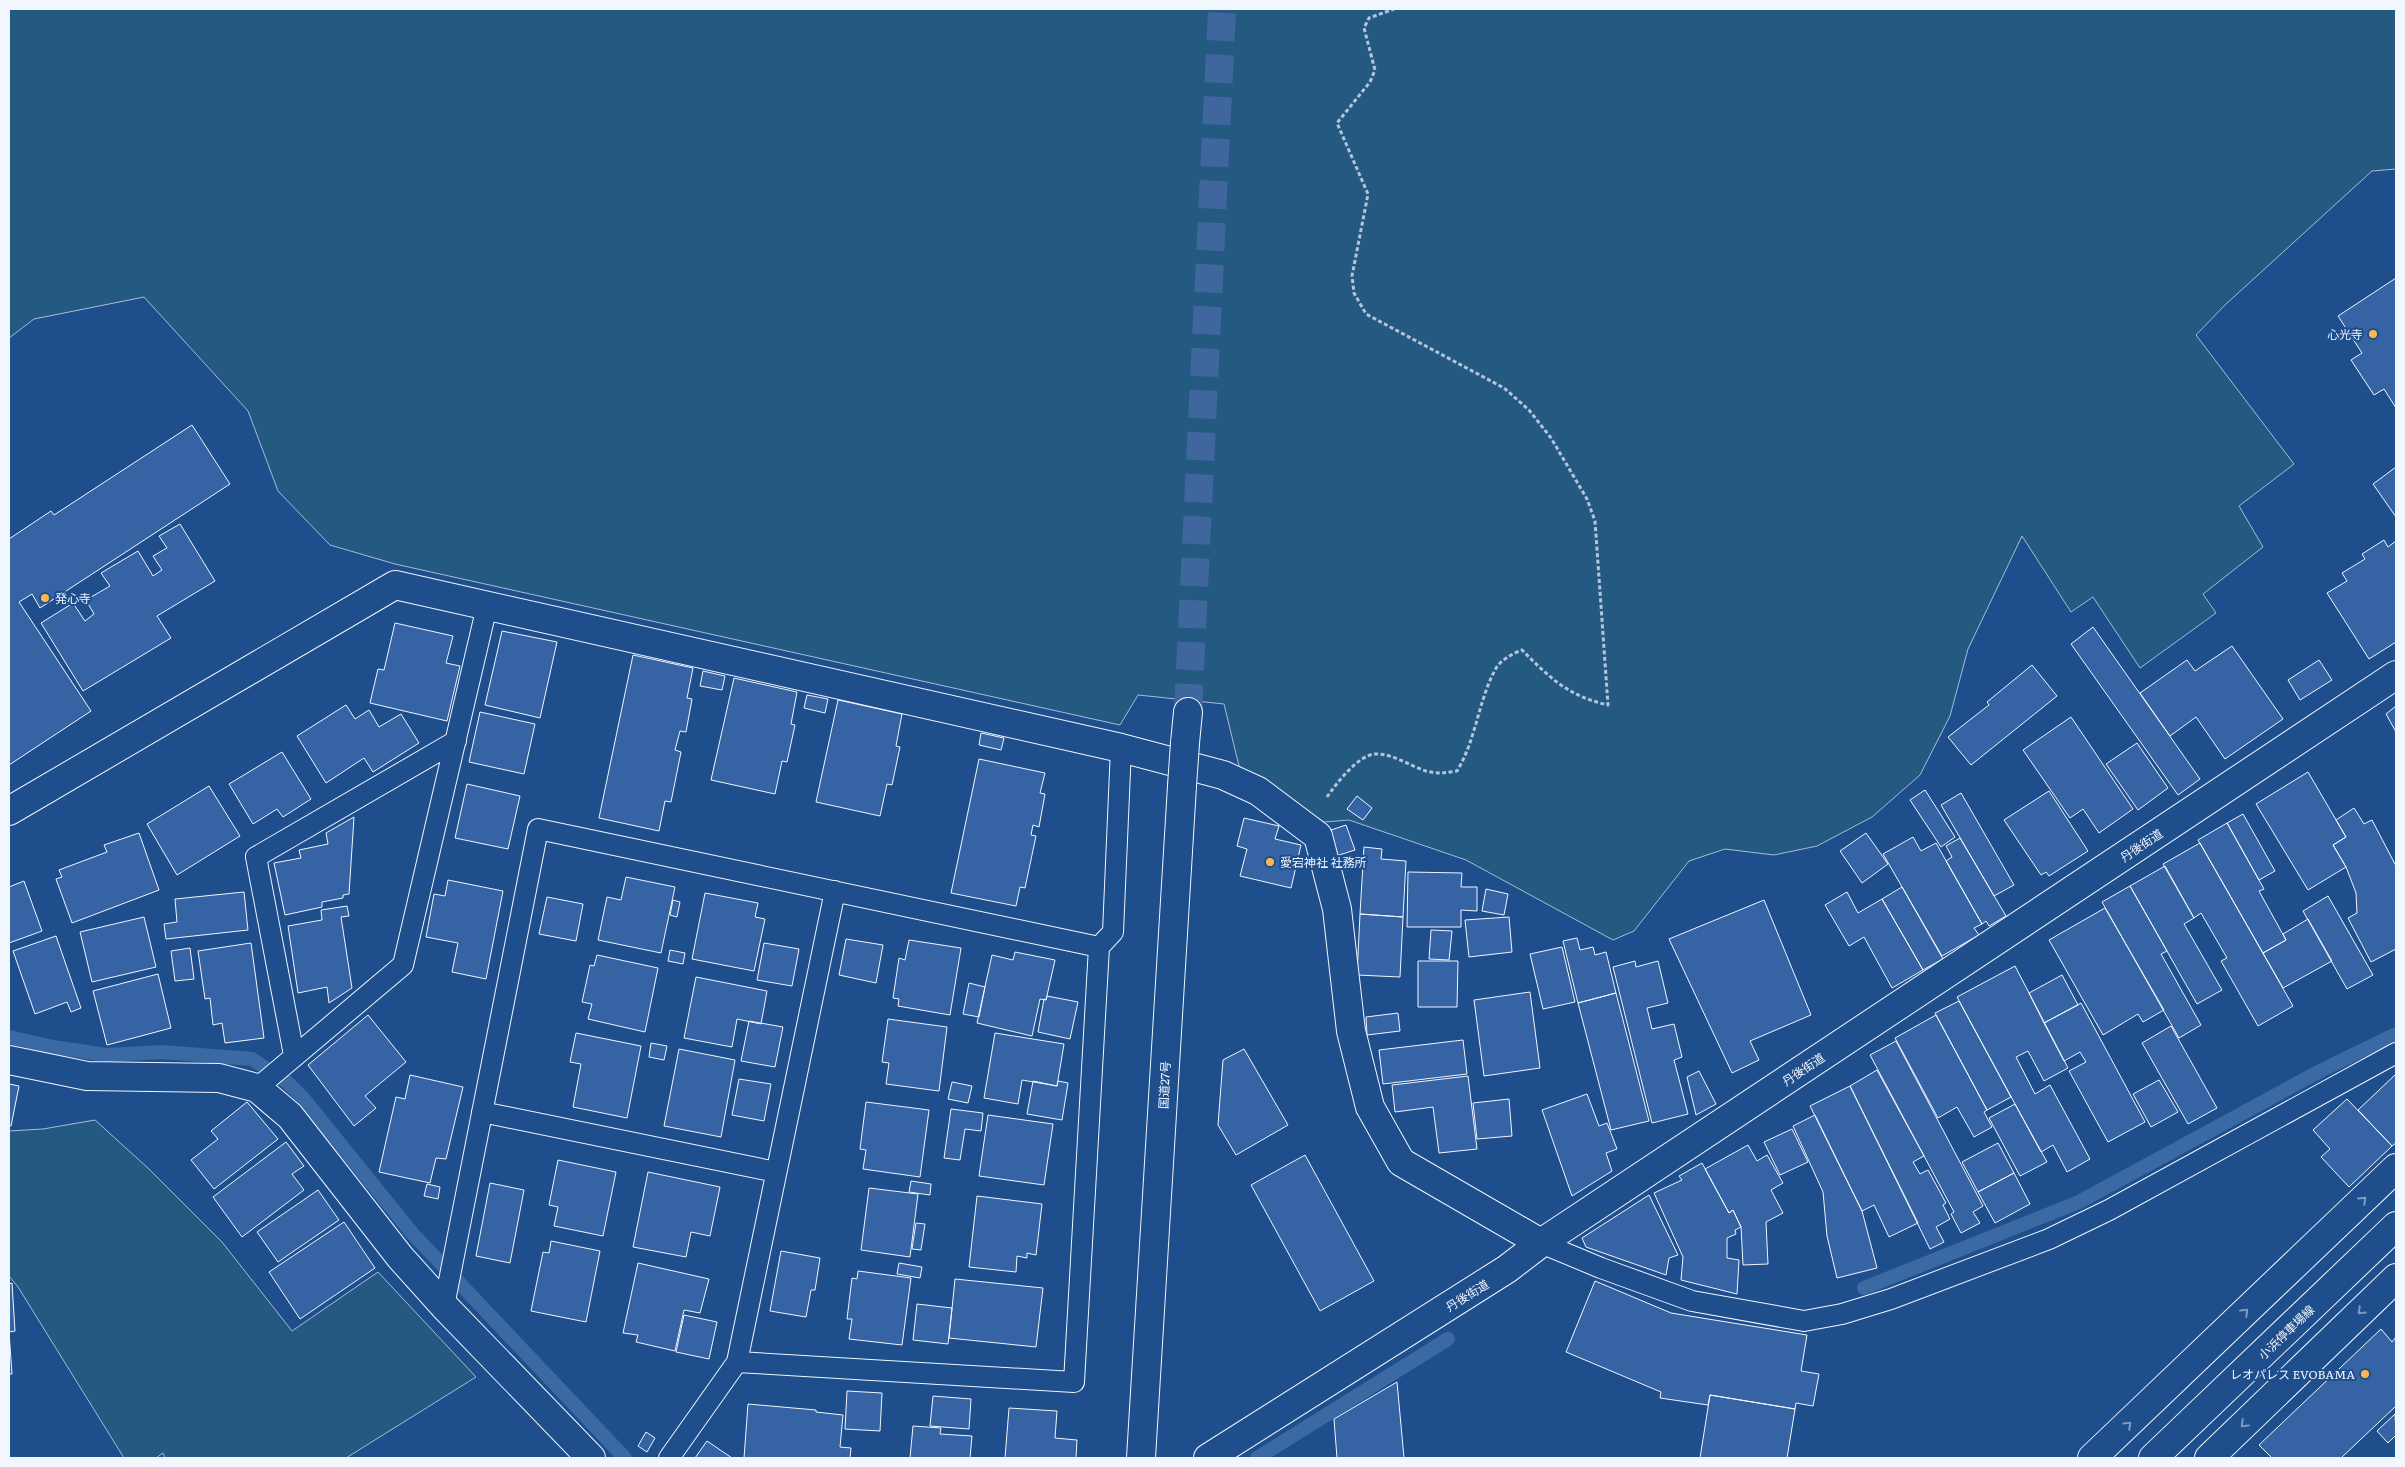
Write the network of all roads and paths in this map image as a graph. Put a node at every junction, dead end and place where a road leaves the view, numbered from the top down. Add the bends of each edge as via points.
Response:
1 (1394, 9) edge
2 (487, 606) junction
3 (2396, 675) edge
4 (1188, 712) tunnel mouth
5 (456, 741) junction
6 (1121, 748) junction
7 (1333, 788) dead end
8 (9, 811) edge
9 (835, 891) junction
10 (1099, 947) junction
11 (2396, 1053) edge
12 (9, 1060) edge
13 (275, 1072) junction
14 (482, 1112) junction
15 (2396, 1168) edge
16 (776, 1172) junction
17 (2396, 1226) edge
18 (1541, 1243) junction
19 (2396, 1278) edge
20 (446, 1295) junction
21 (737, 1362) junction
22 (591, 1458) edge
23 (669, 1458) edge
24 (1141, 1458) edge
25 (1208, 1458) edge
26 (2092, 1458) edge
27 (2153, 1458) edge
28 (2209, 1458) edge

1 - 7 path via 1369,18 1364,28 1375,70 1370,82 1337,123 1368,194 1352,276 1354,293 1366,314 1504,388 1529,410 1551,438 1588,499 1595,522 1608,705 1587,700 1551,680 1522,650 1510,654 1495,669 1466,757 1457,772 1428,771 1374,754 1354,765
2 - 5 lane
2 - 6 main road
2 - 8 main road via 395,585
3 - 18 main road, 丹後街道
4 - 24 main road, 国道27号, bridge
5 - 13 lane via 403,964
5 - 13 lane via 256,857
6 - 10 lane via 1113,932
6 - 18 main road via 1223,775 1258,792 1318,836 1336,910 1351,1031 1370,1107 1401,1162
9 - 10 lane
9 - 14 lane via 538,829
9 - 16 lane
10 - 21 lane via 1074,1382
11 - 18 lane via 2109,1210 2049,1239 1891,1299 1842,1314 1804,1321 1692,1301
12 - 13 main road via 87,1076 218,1078
13 - 20 main road via 290,1116 400,1257
14 - 16 lane
14 - 20 lane
26 -> 15 main road
16 - 21 lane
17 - 27 main road, 小浜停車場線
18 - 25 main road, 丹後街道 via 1507,1269
19 -> 28 main road
20 - 22 main road
21 - 23 lane

